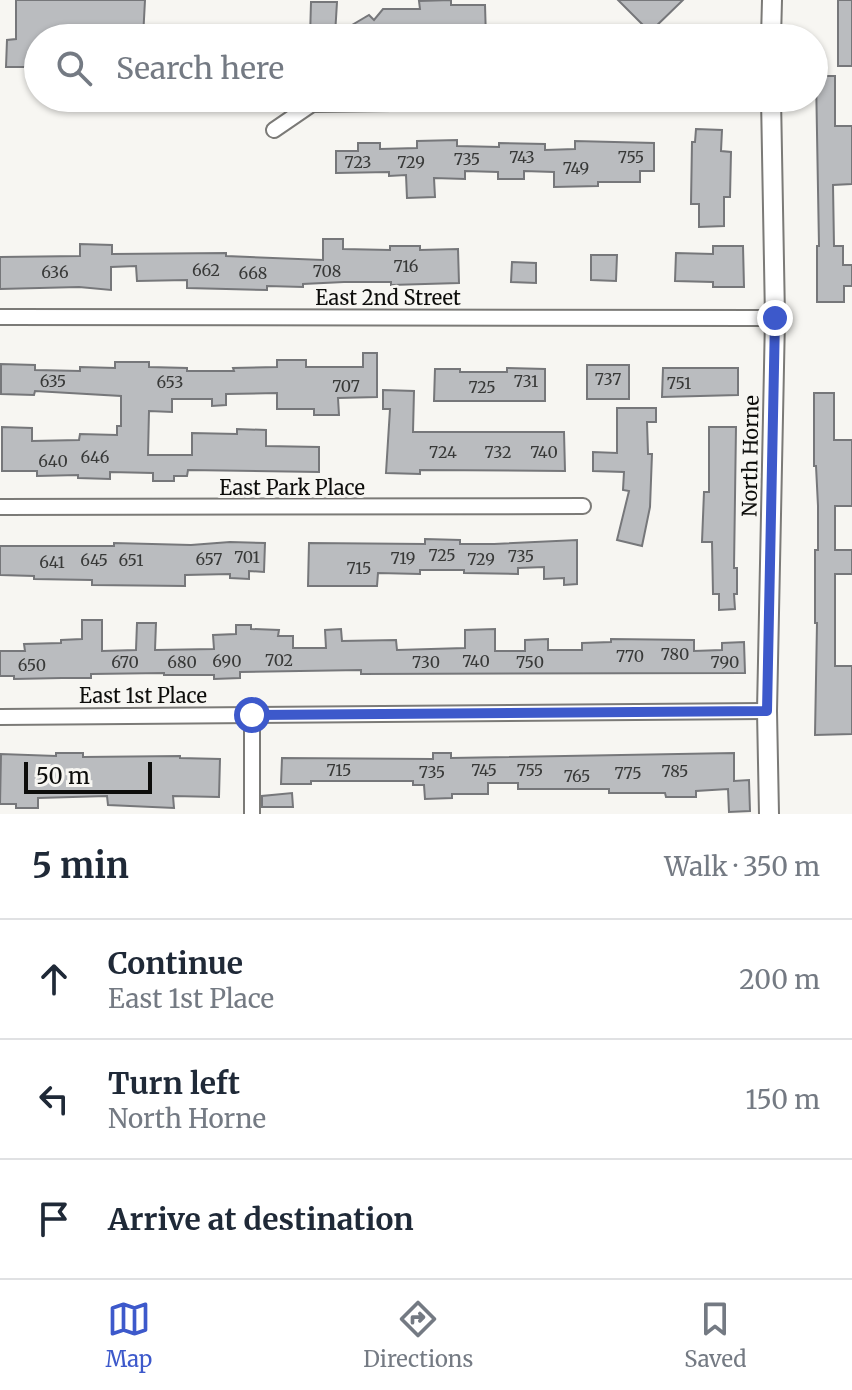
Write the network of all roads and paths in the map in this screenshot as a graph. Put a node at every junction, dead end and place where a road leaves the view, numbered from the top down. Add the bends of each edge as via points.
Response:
1 (772, 0) edge
2 (771, 24) edge
3 (300, 112) edge
4 (771, 112) edge
5 (274, 130) dead end
6 (0, 317) edge
7 (775, 318) junction
8 (583, 506) dead end
9 (0, 507) edge
10 (767, 711) junction
11 (252, 715) junction
12 (0, 717) edge
13 (252, 814) edge
14 (769, 814) edge

1 - 2 street
3 - 5 street
4 - 7 street, North Horne
6 - 7 street, East 2nd Street
7 - 10 street, North Horne
8 - 9 street, East Park Place
10 - 11 street, East 1st Place
10 - 14 street, North Horne
11 - 12 street, East 1st Place
11 - 13 street

